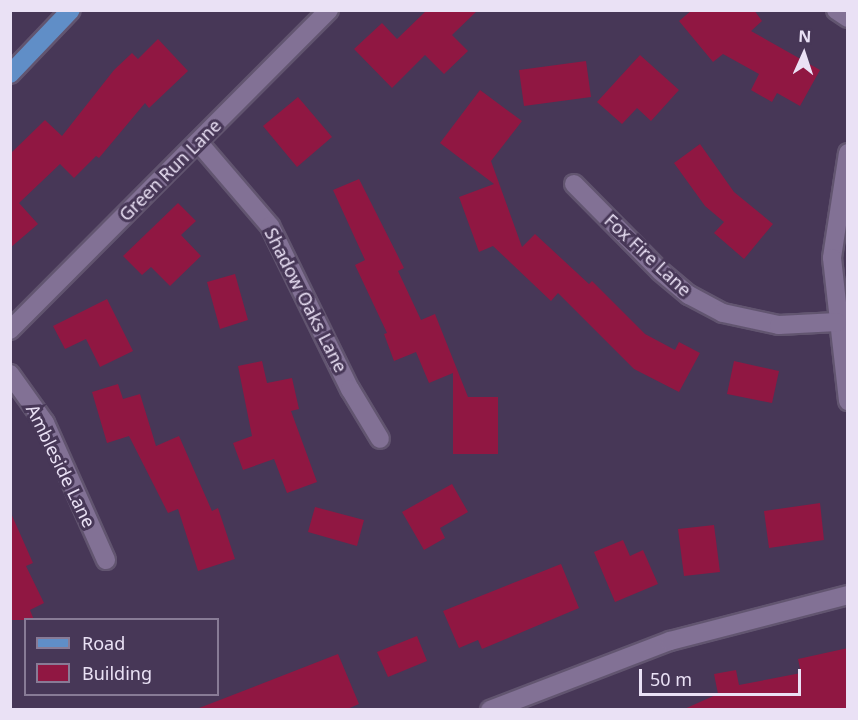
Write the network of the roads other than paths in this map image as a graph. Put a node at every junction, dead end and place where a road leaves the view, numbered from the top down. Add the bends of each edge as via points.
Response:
1 (70, 10) edge
2 (329, 10) edge
3 (836, 10) edge
4 (848, 18) edge
5 (10, 74) edge
6 (198, 142) junction
7 (848, 153) edge
8 (574, 184) dead end
9 (837, 322) junction
10 (10, 330) edge
11 (10, 374) edge
12 (848, 401) edge
13 (380, 439) dead end
14 (105, 561) dead end
15 (848, 595) edge
16 (490, 710) edge

1 - 5 main road
2 - 6 street, Green Run Lane
3 - 4 street
6 - 10 street, Green Run Lane
6 - 13 street, Shadow Oaks Lane via 270,226 350,389
7 - 9 street via 832,258
8 - 9 street, Fox Fire Lane via 660,271 706,304 759,323
9 - 12 street
11 - 14 street, Ambleside Lane via 45,423
15 - 16 street via 670,641

